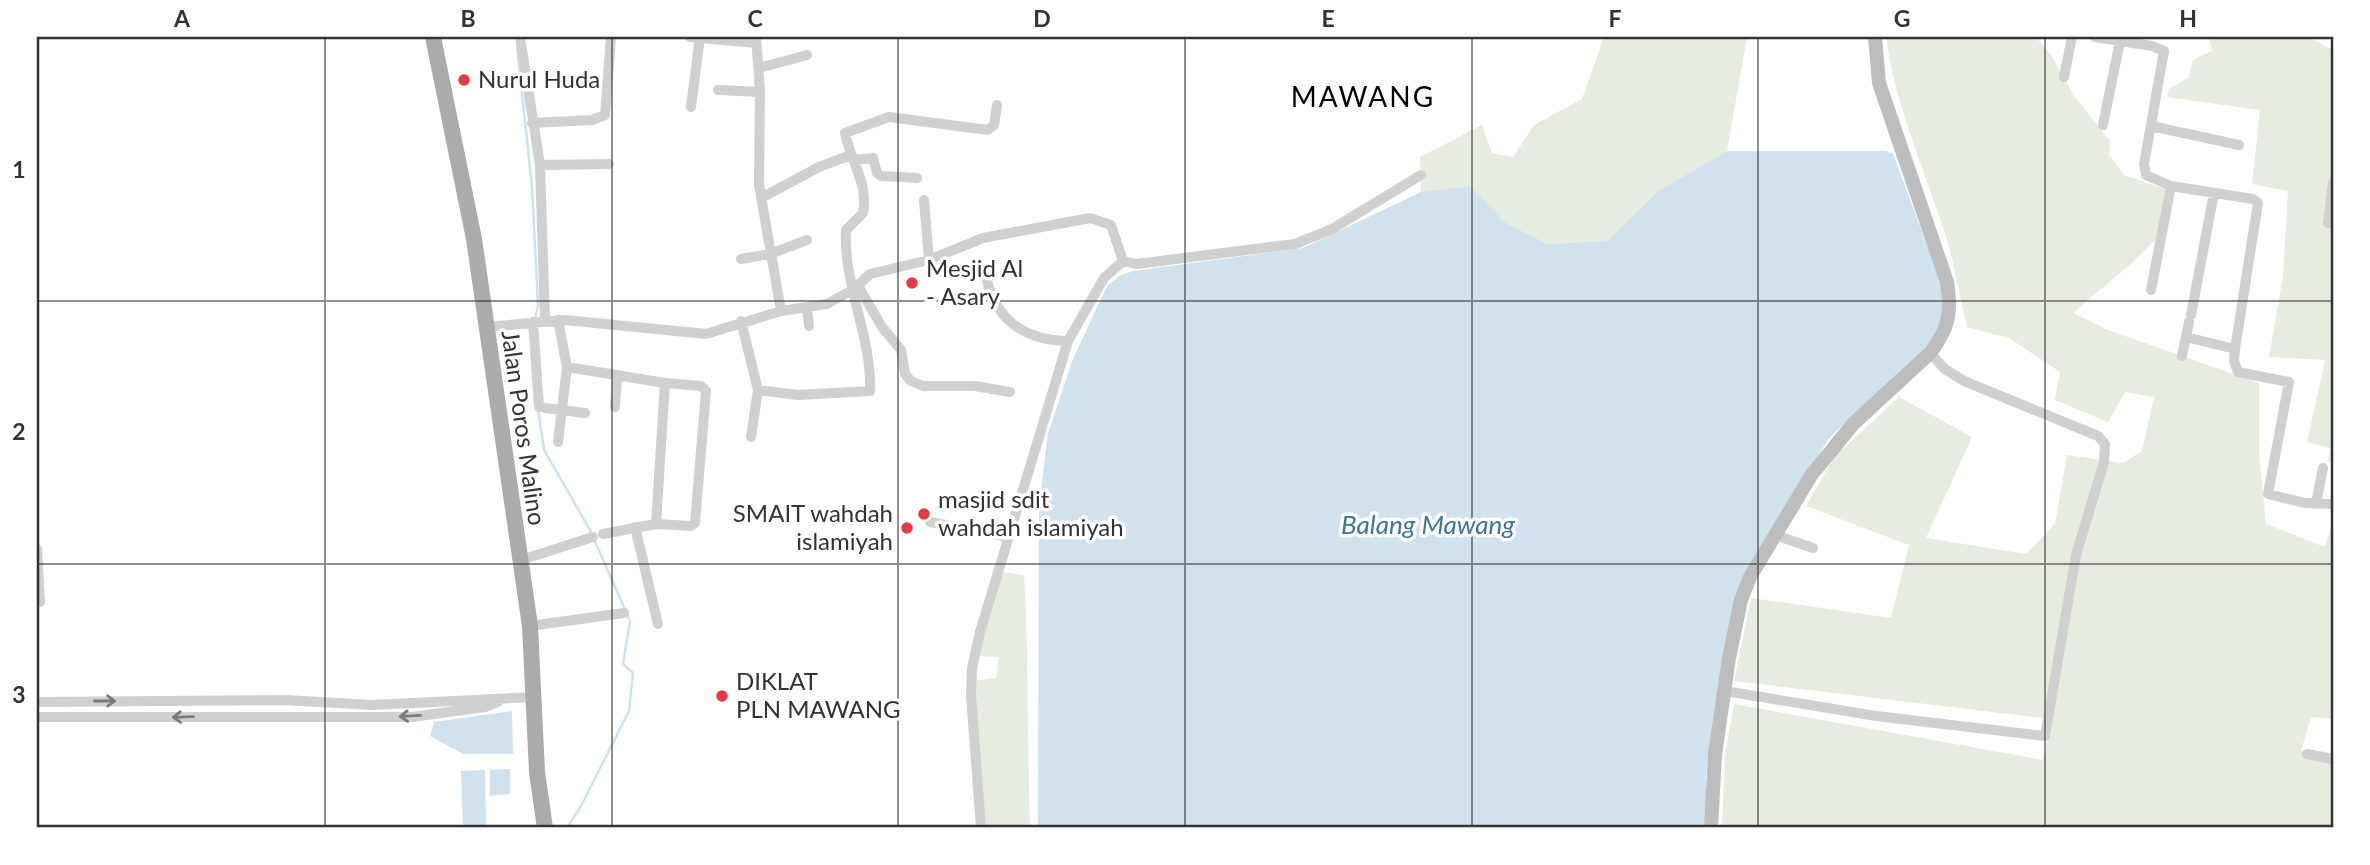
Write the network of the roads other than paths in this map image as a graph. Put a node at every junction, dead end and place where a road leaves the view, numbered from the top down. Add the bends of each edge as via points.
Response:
1 (433, 37) edge
2 (520, 37) edge
3 (611, 37) edge
4 (690, 37) edge
5 (700, 37) edge
6 (1875, 37) edge
7 (2072, 37) edge
8 (2095, 37) edge
9 (756, 40) edge
10 (2120, 41) junction
11 (807, 55) dead end
12 (758, 68) junction
13 (2064, 77) dead end
14 (718, 90) dead end
15 (760, 92) junction
16 (998, 106) dead end
17 (691, 107) dead end
18 (532, 123) junction
19 (2103, 125) dead end
20 (2151, 126) junction
21 (2239, 145) dead end
22 (853, 158) junction
23 (540, 164) junction
24 (609, 164) dead end
25 (1421, 175) dead end
26 (917, 178) dead end
27 (2333, 183) edge
28 (2171, 186) junction
29 (2214, 193) junction
30 (761, 198) junction
31 (924, 200) dead end
32 (2333, 224) edge
33 (807, 240) dead end
34 (770, 254) junction
35 (741, 259) dead end
36 (929, 260) junction
37 (1123, 261) junction
38 (985, 270) dead end
39 (856, 286) junction
40 (2151, 290) dead end
41 (807, 309) junction
42 (781, 311) junction
43 (558, 320) junction
44 (538, 321) junction
45 (741, 321) junction
46 (809, 326) dead end
47 (487, 327) junction
48 (2186, 337) junction
49 (1068, 341) junction
50 (2235, 349) junction
51 (1930, 353) junction
52 (2182, 356) dead end
53 (568, 367) junction
54 (617, 377) junction
55 (665, 383) junction
56 (758, 390) junction
57 (1010, 392) dead end
58 (615, 407) dead end
59 (562, 409) junction
60 (585, 413) dead end
61 (751, 437) dead end
62 (558, 442) dead end
63 (2323, 468) dead end
64 (2316, 503) junction
65 (2333, 503) edge
66 (930, 522) dead end
67 (656, 524) junction
68 (635, 527) junction
69 (1775, 535) junction
70 (1008, 537) junction
71 (1813, 548) dead end
72 (37, 549) edge
73 (519, 561) junction
74 (37, 602) edge
75 (624, 613) dead end
76 (658, 624) dead end
77 (530, 626) junction
78 (1725, 691) junction
79 (535, 697) junction
80 (501, 701) junction
81 (37, 702) edge
82 (37, 717) edge
83 (2307, 754) dead end
84 (2333, 759) edge
85 (545, 828) edge
86 (981, 828) edge
87 (1711, 828) edge

1 - 47 main road, Jalan Poros Malino via 464,180
2 - 18 street
3 - 18 street via 607,108 601,118
4 - 5 street
5 - 9 street
5 - 17 street
6 - 51 street via 1879,83 1951,303 1949,322
7 - 13 street
8 - 10 street
9 - 12 street
10 - 19 street
10 - 20 street via 2164,51
11 - 12 street
12 - 15 street
14 - 15 street
15 - 30 street
16 - 22 street via 994,125 988,130 899,117 847,129
18 - 23 street
20 - 21 street
20 - 28 street via 2144,172
22 - 26 street via 873,158 881,176
22 - 30 street via 818,167
22 - 39 street via 864,209 846,230 845,260
23 - 24 street
23 - 44 street
25 - 37 street via 1332,229 1295,244 1143,264
27 - 32 street via 2328,223
28 - 29 street
28 - 40 street
29 - 48 street
29 - 50 street via 2258,203
30 - 34 street
31 - 36 street
33 - 34 street
34 - 35 street
34 - 42 street
36 - 37 street via 1006,232 1090,218 1111,225
36 - 39 street via 879,271
37 - 49 street via 1104,278
38 - 49 street via 995,304 1012,326 1048,341
39 - 41 street via 827,304
39 - 56 street via 870,391 798,395
39 - 57 street via 899,346 911,381 923,386 975,386
41 - 42 street
41 - 46 street
42 - 45 street
43 - 44 street
43 - 45 street via 706,334
43 - 53 street
44 - 47 street
44 - 59 street via 542,408
45 - 56 street
47 - 73 main road, Jalan Poros Malino
48 - 50 street
48 - 52 street
49 - 70 street
50 - 64 street via 2238,372 2289,382 2268,494
51 - 69 street via 1853,424 1812,474
51 - 78 street via 1964,381 2098,436 2105,444 2104,462 2076,555 2045,736 1876,716
53 - 54 street
53 - 59 street
54 - 55 street
54 - 58 street
55 - 67 street
55 - 67 street via 703,386 706,399 695,523 687,527
56 - 61 street
59 - 60 street
59 - 62 street
63 - 64 street
64 - 65 street
66 - 70 street
67 - 68 street
68 - 73 street
68 - 76 street
69 - 71 street
69 - 78 street via 1741,600
70 - 86 street via 972,668
72 - 74 street
73 - 77 main road, Jalan Poros Malino
75 - 77 street
77 - 79 main road, Jalan Poros Malino
78 - 87 street
79 - 80 street
79 - 85 main road, Jalan Poros Malino via 537,772
81 -> 80 street via 285,700 372,705
80 -> 82 street via 412,717
83 - 84 street

